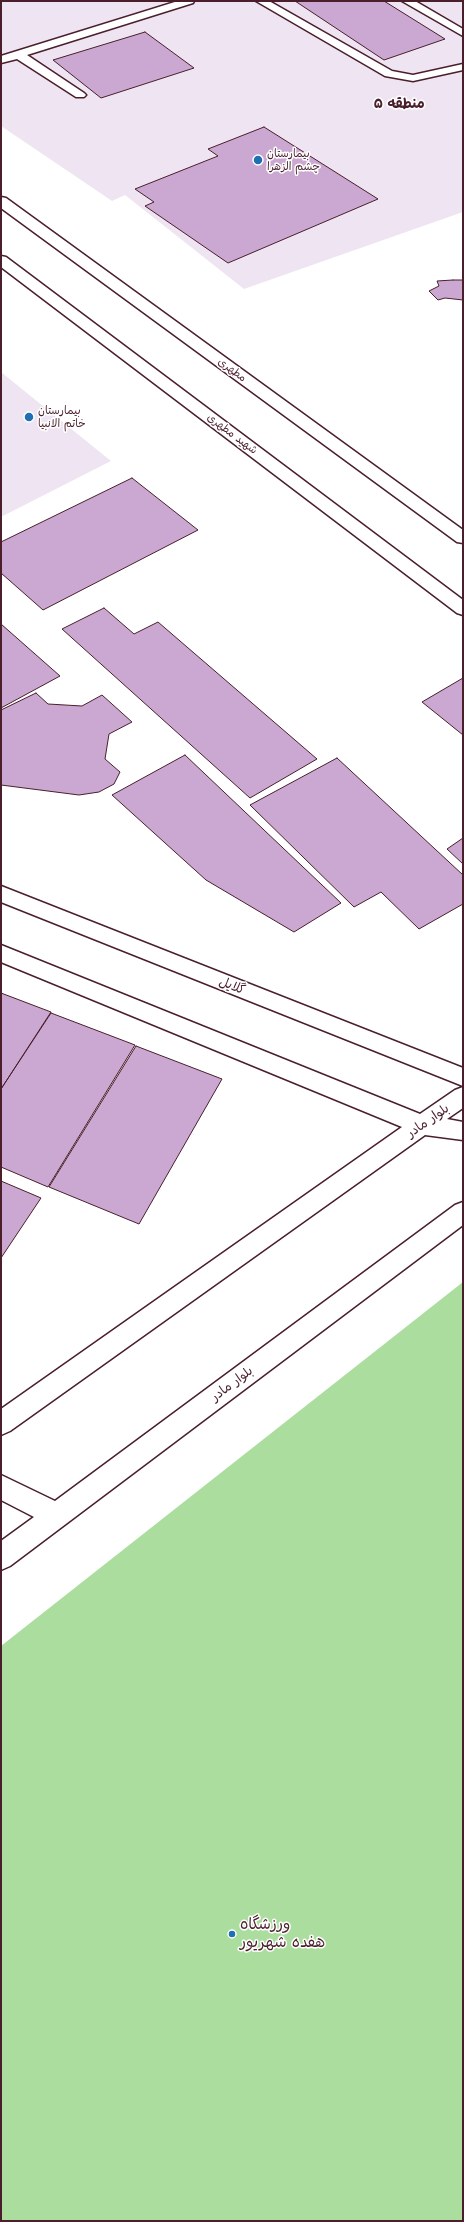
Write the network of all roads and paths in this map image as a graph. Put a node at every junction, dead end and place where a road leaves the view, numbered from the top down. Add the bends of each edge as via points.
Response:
1 (189, 1) edge
2 (261, 1) edge
3 (407, 1) edge
4 (463, 32) edge
5 (19, 54) junction
6 (1, 60) edge
7 (463, 67) edge
8 (80, 95) dead end
9 (1, 201) edge
10 (1, 260) edge
11 (463, 538) edge
12 (463, 609) edge
13 (1, 894) edge
14 (1, 953) edge
15 (463, 1077) edge
16 (463, 1096) edge
17 (422, 1125) junction
18 (463, 1131) edge
19 (463, 1212) edge
20 (1, 1423) edge
21 (1, 1487) edge
22 (56, 1515) junction
23 (1, 1557) edge

1 - 5 lane
2 - 7 lane via 389,74 413,78
3 - 4 lane
5 - 6 lane
5 - 8 lane
9 - 11 street, مطهری
10 - 12 street, شهید مطهری
13 - 15 street, گلایل
14 - 17 street
16 - 17 street, بلوار مادر
17 - 18 street
17 - 20 street, بلوار مادر
19 - 22 street, بلوار مادر
21 - 22 street
22 - 23 street, بلوار مادر

